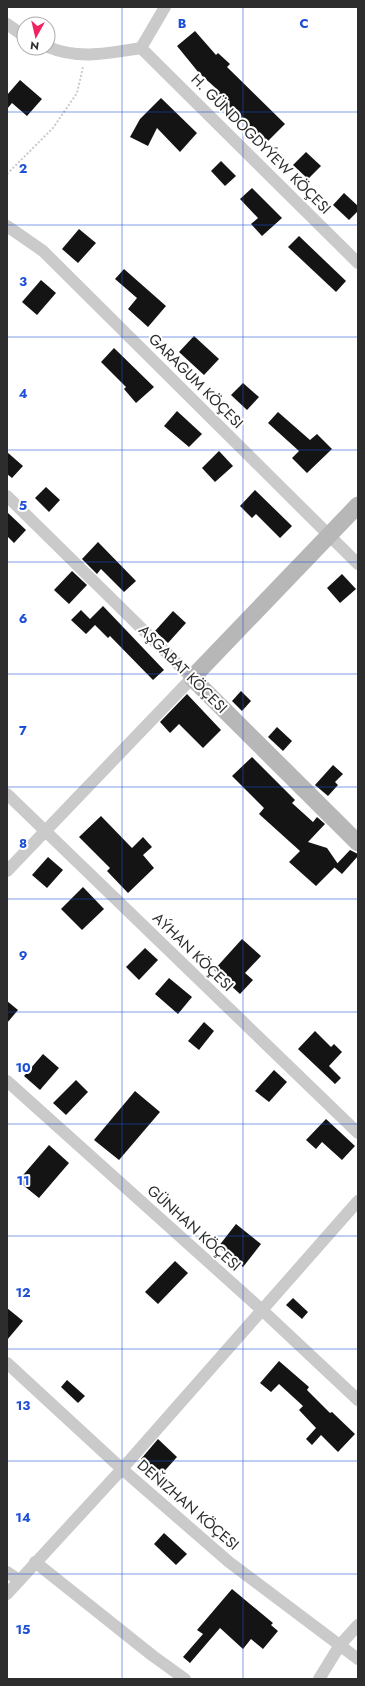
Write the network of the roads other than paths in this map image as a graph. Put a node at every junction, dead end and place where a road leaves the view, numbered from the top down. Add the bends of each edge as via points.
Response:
1 (165, 7) edge
2 (7, 24) edge
3 (16, 30) edge
4 (141, 48) junction
5 (56, 49) edge
6 (7, 226) edge
7 (358, 263) edge
8 (7, 496) edge
9 (358, 505) edge
10 (329, 536) junction
11 (358, 564) edge
12 (192, 678) junction
13 (7, 794) edge
14 (45, 832) junction
15 (358, 843) edge
16 (7, 871) edge
17 (7, 1082) edge
18 (358, 1133) edge
19 (358, 1201) edge
20 (262, 1310) junction
21 (7, 1363) edge
22 (358, 1400) edge
23 (122, 1469) junction
24 (35, 1562) junction
25 (7, 1572) edge
26 (19, 1580) junction
27 (7, 1594) edge
28 (358, 1625) edge
29 (340, 1646) junction
30 (358, 1659) edge
31 (185, 1679) edge
32 (319, 1679) edge

1 - 4 street
2 - 3 street
4 - 5 street via 96,56
4 - 7 street, H. GÜNDOGDYÝEW KÖÇESI
6 - 10 street, GARAGUM KÖÇESI via 44,251
8 - 12 street, AŞGABAT KÖÇESI
9 - 10 street
10 - 11 street, GARAGUM KÖÇESI
10 - 12 street
12 - 14 street
12 - 15 street, AŞGABAT KÖÇESI
13 - 14 street, AÝHAN KÖÇESI
14 - 16 street
14 - 18 street, AÝHAN KÖÇESI
17 - 20 street, GÜNHAN KÖÇESI
19 - 20 street
20 - 22 street, GÜNHAN KÖÇESI
20 - 23 street
21 - 23 street, DEŇIZHAN KÖÇESI
23 - 24 street
23 - 29 street, DEŇIZHAN KÖÇESI via 229,1562
24 - 26 street
24 - 31 street
25 - 26 street
26 - 27 street
28 - 29 street
29 - 30 street, DEŇIZHAN KÖÇESI
29 - 32 street

